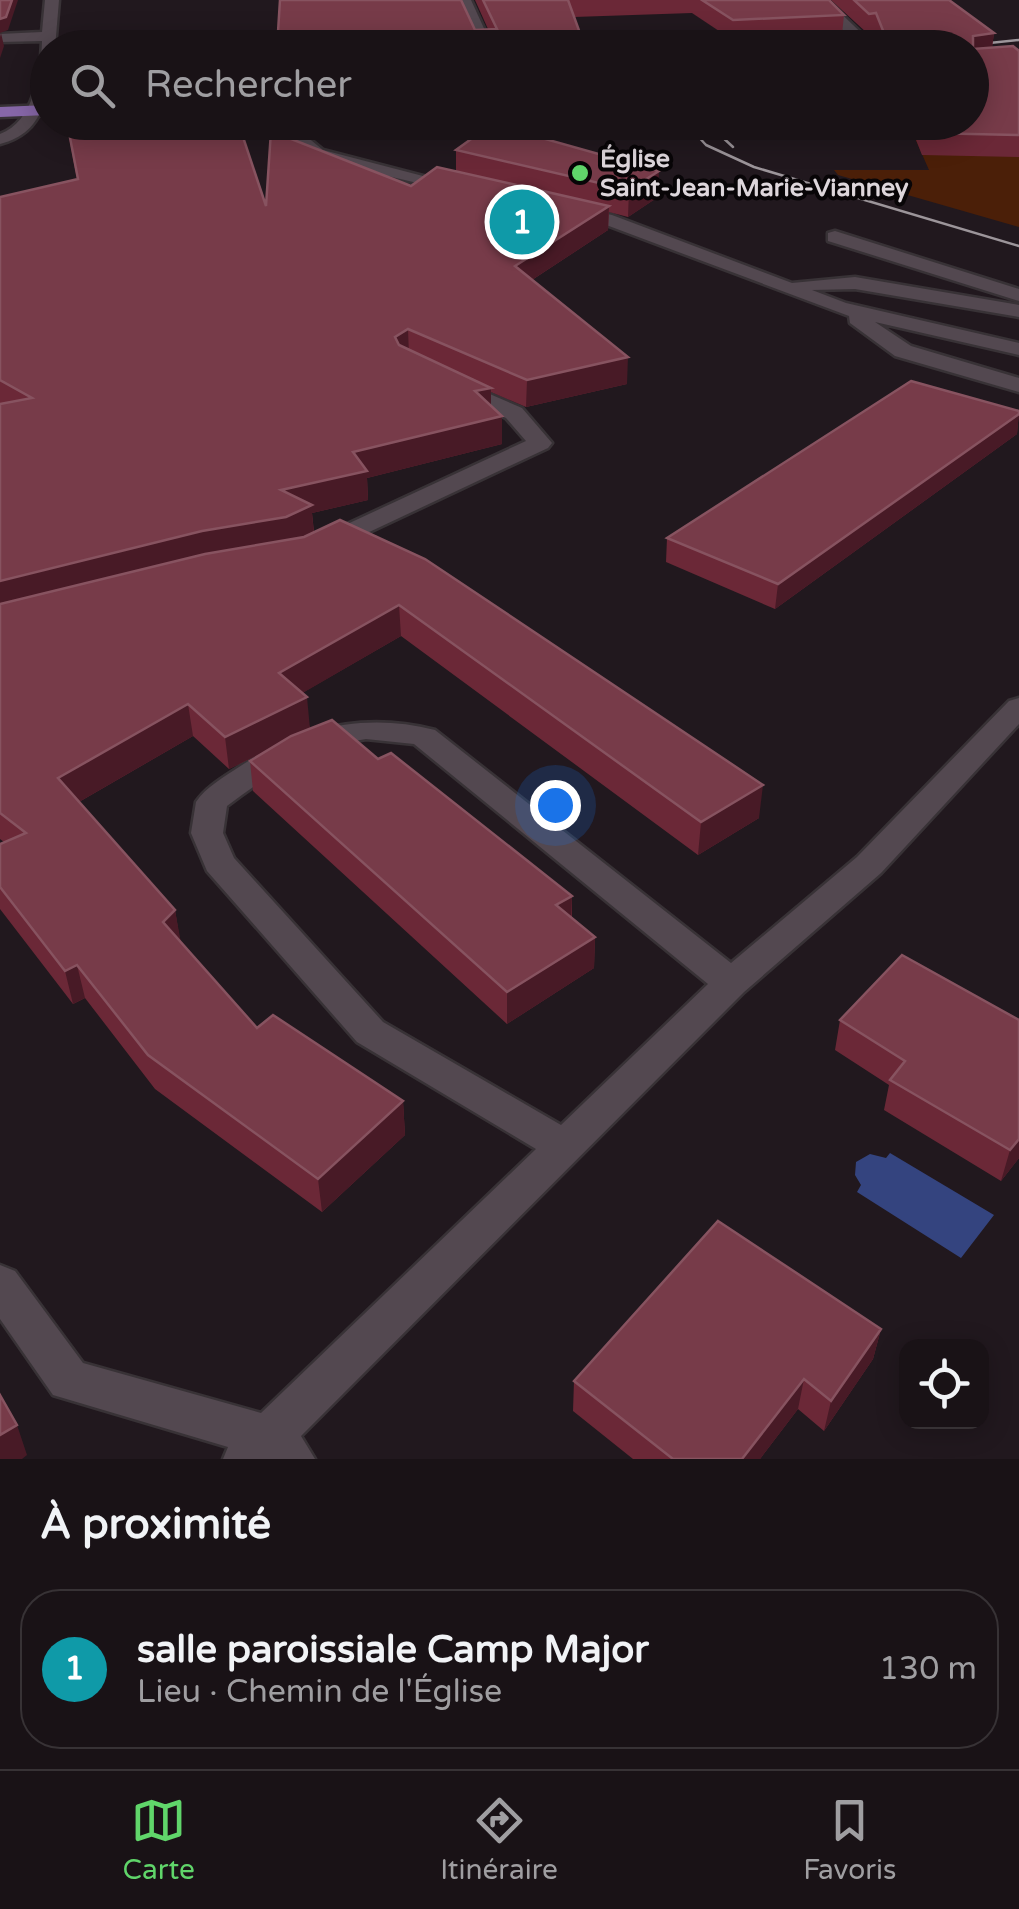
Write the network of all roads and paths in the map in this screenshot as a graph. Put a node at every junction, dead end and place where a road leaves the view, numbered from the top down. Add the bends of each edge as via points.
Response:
1 (52, 0) edge
2 (464, 0) edge
3 (818, 0) edge
4 (49, 30) edge
5 (478, 30) edge
6 (850, 30) edge
7 (0, 38) edge
8 (30, 42) edge
9 (30, 111) edge
10 (0, 112) edge
11 (30, 121) edge
12 (0, 139) edge
13 (300, 140) edge
14 (472, 190) edge
15 (549, 207) edge
16 (835, 236) dead end
17 (780, 285) junction
18 (1019, 295) edge
19 (840, 308) junction
20 (1019, 311) edge
21 (1019, 349) edge
22 (428, 373) edge
23 (1019, 385) edge
24 (296, 557) edge
25 (1019, 706) edge
26 (731, 983) junction
27 (564, 1147) junction
28 (0, 1284) edge
29 (269, 1452) edge

1 - 4 street
2 - 5 street
3 - 6 street
7 - 8 street
9 - 10 main road
11 - 12 street
13 - 14 street via 317,154
15 - 17 street via 606,219
16 - 18 street
17 - 19 street
17 - 20 street via 855,283
19 - 21 street
19 - 23 street via 903,351
22 - 24 street via 514,413 540,443
25 - 26 street via 869,865
26 - 27 street
26 - 27 street via 424,736 393,727 319,738 248,772 212,802 207,833 219,863 370,1032
27 - 29 street
28 - 29 street via 69,1380

